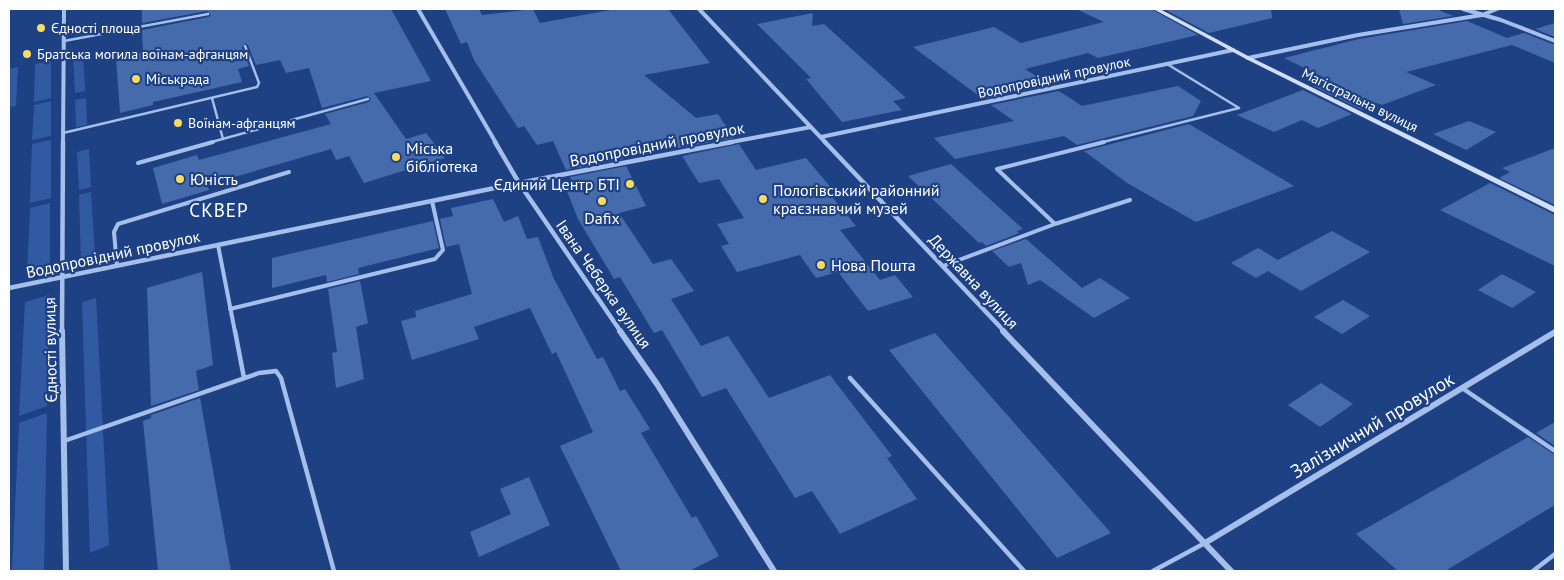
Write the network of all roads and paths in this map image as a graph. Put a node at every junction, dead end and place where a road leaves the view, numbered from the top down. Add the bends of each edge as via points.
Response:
1 (64, 9) edge
2 (418, 9) edge
3 (699, 9) edge
4 (1156, 9) edge
5 (1463, 9) edge
6 (1497, 9) edge
7 (208, 14) dead end
8 (1482, 15) junction
9 (64, 41) junction
10 (1555, 41) edge
11 (245, 46) dead end
12 (1233, 50) junction
13 (1248, 58) junction
14 (1166, 64) junction
15 (212, 98) junction
16 (368, 99) dead end
17 (811, 127) junction
18 (63, 133) junction
19 (821, 137) junction
20 (223, 139) junction
21 (138, 162) dead end
22 (289, 172) dead end
23 (519, 183) junction
24 (1130, 200) dead end
25 (432, 201) junction
26 (1555, 210) edge
27 (1055, 224) junction
28 (218, 245) junction
29 (117, 266) junction
30 (943, 266) junction
31 (61, 278) junction
32 (9, 288) edge
33 (230, 309) junction
34 (1555, 332) edge
35 (244, 378) junction
36 (850, 378) dead end
37 (1462, 388) junction
38 (64, 441) junction
39 (1555, 451) edge
40 (1205, 543) junction
41 (1555, 554) edge
42 (66, 571) edge
43 (334, 571) edge
44 (774, 571) edge
45 (1024, 571) edge
46 (1153, 571) edge
47 (1231, 571) edge
48 (1533, 571) edge

1 - 9 street, Єдності вулиця
2 - 23 street, Івана Чеберка вулиця
3 - 17 street, Державна вулиця
4 - 12 main road, Магістральна вулиця
5 - 8 street
6 - 8 street
7 - 9 lane
8 - 10 street
8 - 13 street via 1358,35
9 - 18 street, Єдності вулиця
11 - 15 lane via 258,85
12 - 13 main road, Магістральна вулиця
12 - 14 street, Водопровідний провулок
13 - 26 main road, Магістральна вулиця
14 - 19 street, Водопровідний провулок
14 - 27 lane via 1239,108 997,168
15 - 18 lane
15 - 20 lane
16 - 20 lane
17 - 19 street, Державна вулиця
17 - 23 street, Водопровідний провулок
18 - 31 street, Єдності вулиця
19 - 30 street, Державна вулиця
20 - 21 lane
22 - 29 lane via 118,224 114,232
23 - 25 street, Водопровідний провулок
23 - 44 street, Івана Чеберка вулиця via 652,376
24 - 27 lane
25 - 28 street, Водопровідний провулок
25 - 33 lane via 443,250 435,259
27 - 30 lane
28 - 29 street, Водопровідний провулок
28 - 33 lane
29 - 31 street, Водопровідний провулок
30 - 40 street, Державна вулиця
31 - 32 street, Водопровідний провулок
31 - 38 street, Єдності вулиця
33 - 35 lane
34 - 37 street, Залізничний провулок
35 - 38 lane
35 - 43 lane via 271,370 281,378
36 - 45 lane
37 - 39 lane
37 - 40 street, Залізничний провулок
38 - 42 street, Єдності вулиця
40 - 46 lane
40 - 47 street, Державна вулиця
41 - 48 lane

